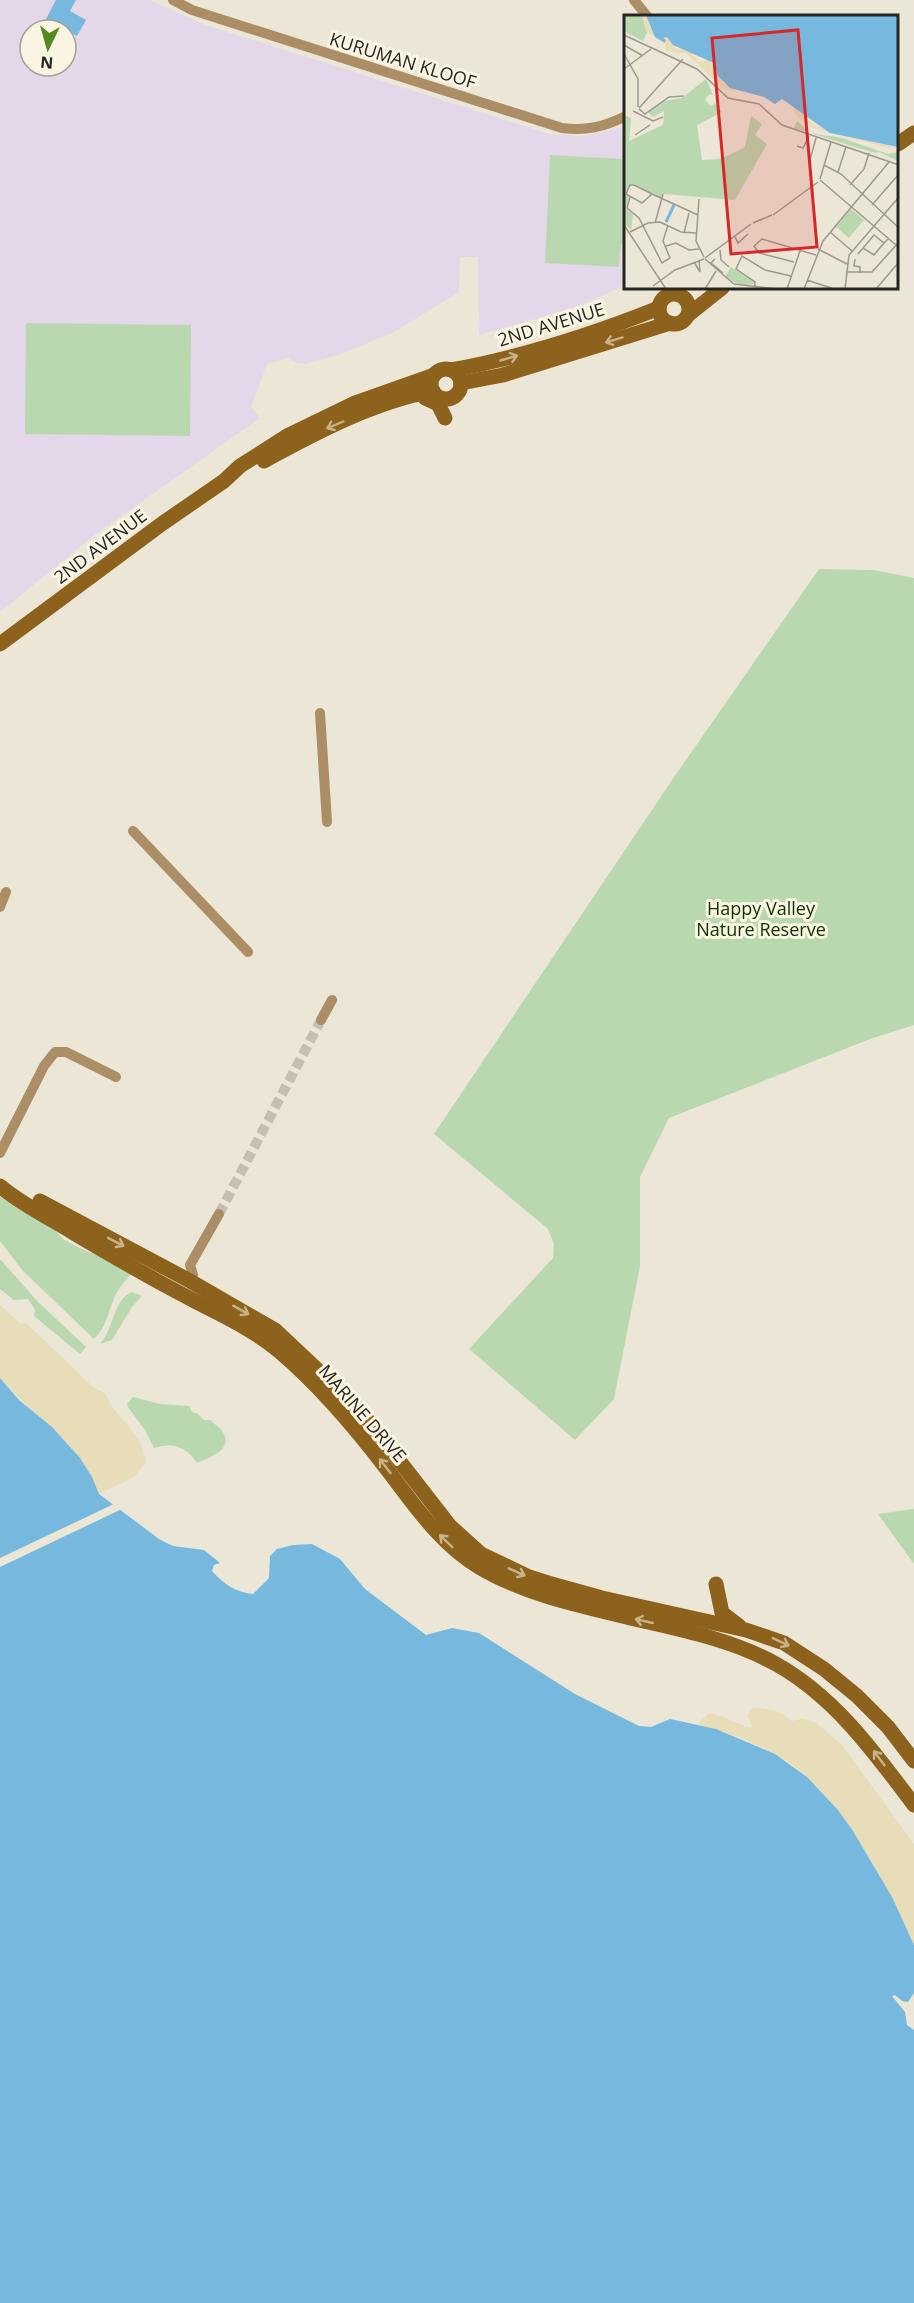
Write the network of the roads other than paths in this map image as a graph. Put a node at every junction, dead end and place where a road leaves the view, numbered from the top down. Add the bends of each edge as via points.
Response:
1 (173, 0) edge
2 (634, 0) edge
3 (645, 15) edge
4 (624, 117) edge
5 (914, 133) edge
6 (899, 143) edge
7 (719, 290) edge
8 (684, 291) edge
9 (659, 308) junction
10 (688, 315) junction
11 (670, 323) junction
12 (451, 370) junction
13 (434, 375) junction
14 (461, 383) junction
15 (433, 391) junction
16 (388, 403) junction
17 (445, 418) dead end
18 (306, 432) junction
19 (0, 644) edge
20 (320, 713) dead end
21 (327, 822) dead end
22 (133, 831) dead end
23 (6, 892) dead end
24 (0, 907) edge
25 (248, 952) dead end
26 (332, 1000) dead end
27 (321, 1020) tunnel mouth
28 (116, 1077) dead end
29 (0, 1153) edge
30 (0, 1185) edge
31 (219, 1214) tunnel mouth
32 (190, 1281) junction
33 (716, 1584) dead end
34 (703, 1628) junction
35 (746, 1630) junction
36 (914, 1761) edge
37 (914, 1805) edge

1 - 4 street, KURUMAN KLOOF via 192,10 562,128 598,128
2 - 3 street
5 - 6 main road
7 - 10 main road, 2ND AVENUE
8 - 9 main road, 2ND AVENUE via 665,297
8 - 10 main road, 2ND AVENUE
9 - 11 main road via 661,316
12 -> 9 main road, 2ND AVENUE via 594,334
10 - 11 main road, 2ND AVENUE via 681,322
11 -> 14 main road, 2ND AVENUE via 503,375
12 - 13 main road, 2ND AVENUE
12 - 14 main road
13 - 15 main road
13 - 18 main road, 2ND AVENUE via 355,403
14 - 15 main road, 2ND AVENUE via 458,393 451,398 438,397
15 - 16 main road, 2ND AVENUE
16 - 17 main road via 424,398 438,404
16 -> 18 main road, 2ND AVENUE
18 - 19 main road, 2ND AVENUE via 163,523
20 - 21 street
22 - 25 street
23 - 24 street
26 - 27 street
28 - 29 street via 66,1052 55,1052
30 -> 32 main road, MARINE DRIVE via 22,1192
34 -> 30 main road, MARINE DRIVE via 588,1607 510,1583 477,1565 438,1533 331,1400 271,1344 43,1215
31 - 32 street via 190,1265
32 -> 34 main road, MARINE DRIVE via 275,1330 341,1390 383,1437 450,1526 481,1554 529,1577
33 - 35 main road via 722,1613
34 - 35 main road
37 -> 34 main road via 868,1744 837,1711 776,1664
35 -> 36 main road via 784,1643 824,1669 888,1726

